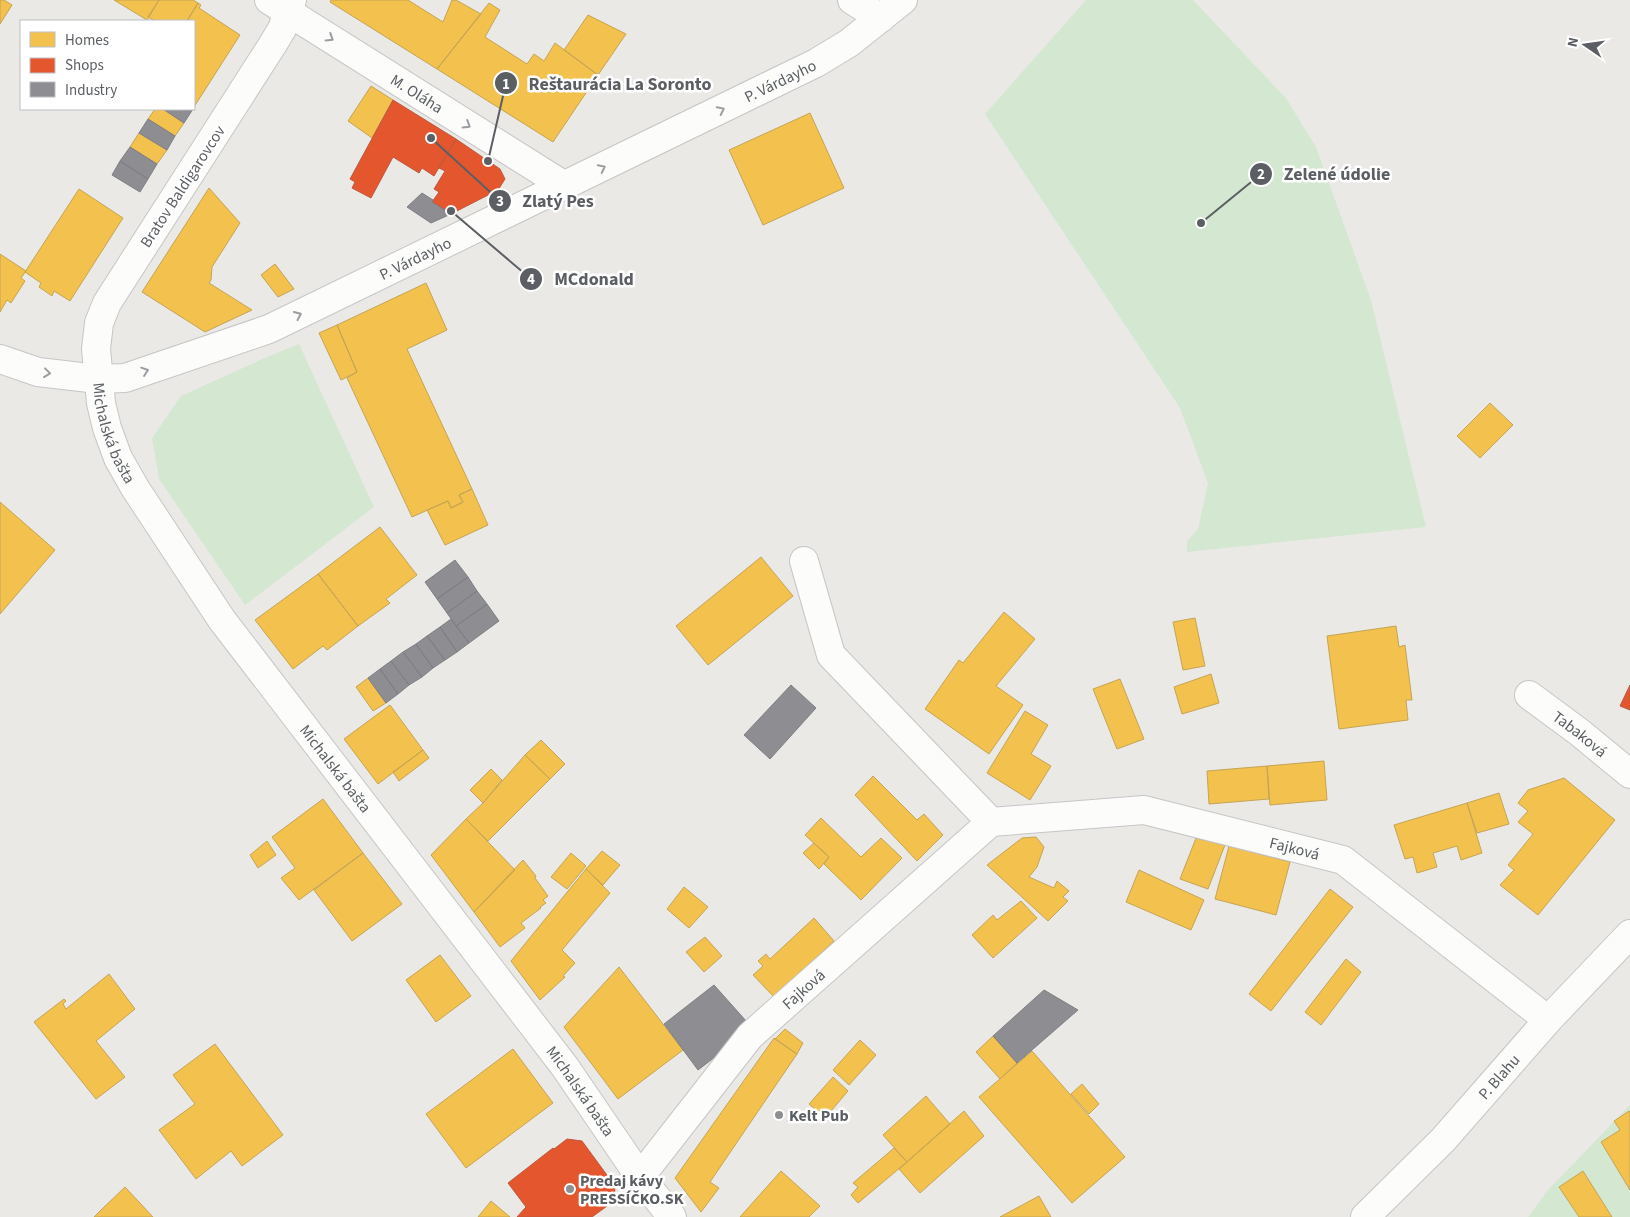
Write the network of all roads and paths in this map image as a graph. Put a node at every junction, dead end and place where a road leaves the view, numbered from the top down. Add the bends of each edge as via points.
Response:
1 (852, 0) edge
2 (903, 0) edge
3 (283, 4) edge
4 (881, 18) junction
5 (565, 186) junction
6 (0, 359) edge
7 (98, 379) junction
8 (804, 561) dead end
9 (1529, 695) dead end
10 (1630, 774) edge
11 (991, 822) junction
12 (1630, 934) edge
13 (1548, 1020) junction
14 (640, 1177) junction
15 (672, 1217) edge
16 (1365, 1217) edge

1 - 4 street
2 - 4 street, P. Várdayho
3 -> 5 street, M. Oláha
3 - 7 street, Bratov Baldigarovcov via 273,44 107,303 99,323 96,349
5 -> 4 street, P. Várdayho via 816,63
7 -> 5 street, P. Várdayho via 125,378 269,329
6 -> 7 street, Michalská bašta via 38,372
7 - 14 street, Michalská bašta via 105,420 118,458 134,488 222,620 565,1068
8 - 11 street via 831,655
9 - 10 street, Tabaková
11 - 13 street, Fajková via 1144,810 1344,860
11 - 14 street, Fajková via 750,1036
12 - 13 street, P. Blahu
13 - 16 street, P. Blahu via 1443,1140
14 - 15 street, Michalská bašta

